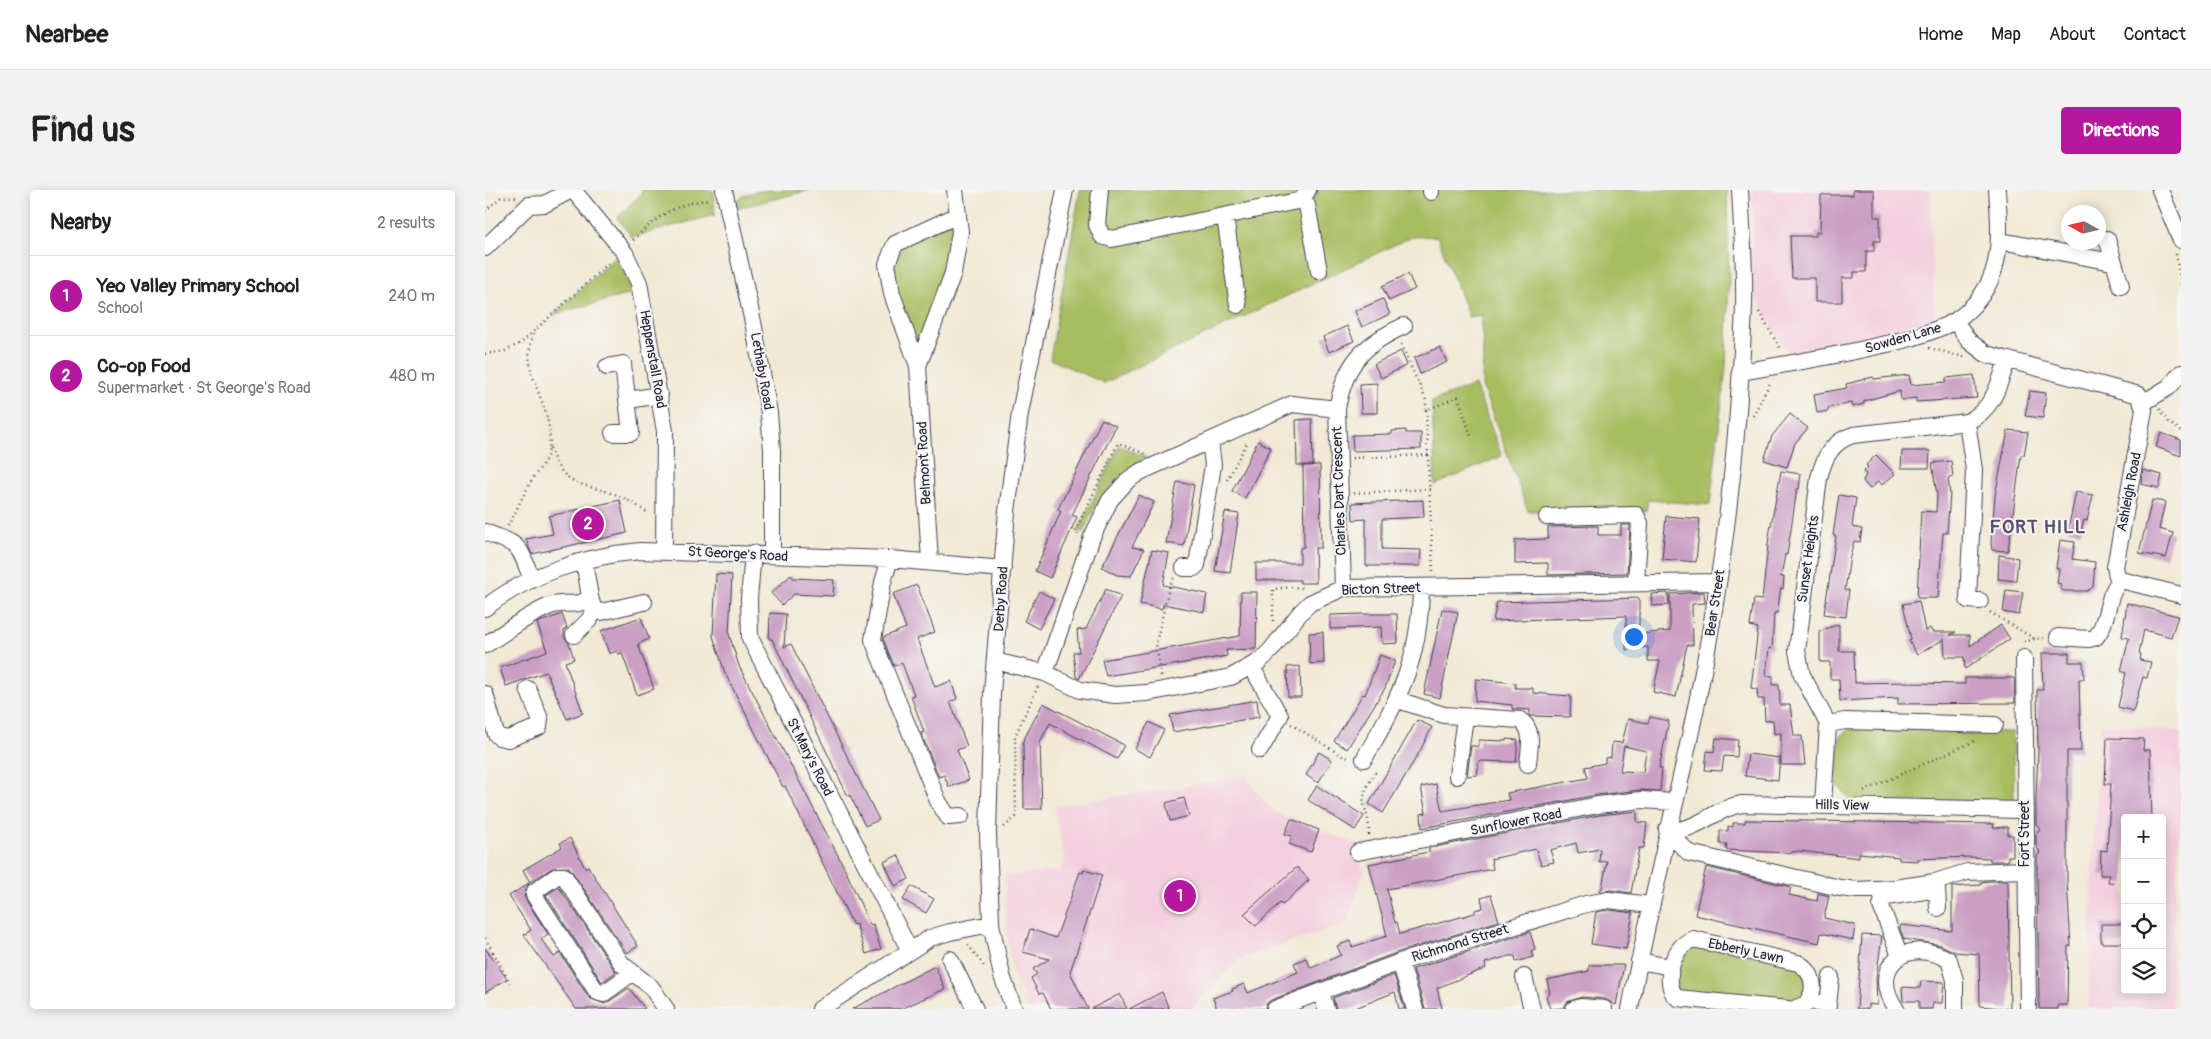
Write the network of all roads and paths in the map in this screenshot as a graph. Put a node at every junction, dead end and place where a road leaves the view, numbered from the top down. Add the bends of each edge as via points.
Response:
1 (572, 190) edge
2 (955, 190) edge
3 (1065, 190) edge
4 (1100, 190) edge
5 (1740, 190) edge
6 (1997, 190) edge
7 (2160, 190) edge
8 (724, 194) edge
9 (1305, 195) edge
10 (957, 215) junction
11 (1225, 217) junction
12 (2180, 235) edge
13 (2107, 240) dead end
14 (2001, 241) junction
15 (485, 248) edge
16 (623, 250) junction
17 (2112, 262) junction
18 (1319, 271) dead end
19 (2121, 286) dead end
20 (1238, 305) dead end
21 (1757, 308) dead end
22 (1955, 321) junction
23 (1400, 328) joint
24 (535, 333) junction
25 (1903, 340) junction
26 (485, 354) edge
27 (1969, 358) dead end
28 (2007, 360) junction
29 (1784, 365) junction
30 (918, 366) junction
31 (607, 367) dead end
32 (1740, 372) junction
33 (2181, 373) edge
34 (660, 395) junction
35 (628, 400) junction
36 (2148, 400) junction
37 (1337, 409) junction
38 (1425, 410) junction
39 (1967, 422) junction
40 (2181, 431) edge
41 (613, 433) dead end
42 (1734, 437) junction
43 (1249, 439) dead end
44 (1473, 439) dead end
45 (1210, 441) junction
46 (550, 446) junction
47 (1428, 455) junction
48 (1339, 458) junction
49 (1226, 482) dead end
50 (1430, 489) junction
51 (1339, 492) junction
52 (1547, 516) dead end
53 (665, 522) junction
54 (485, 532) edge
55 (502, 538) junction
56 (664, 551) junction
57 (753, 553) junction
58 (772, 555) junction
59 (890, 559) junction
60 (584, 560) junction
61 (930, 562) junction
62 (1183, 568) joint
63 (1003, 569) junction
64 (532, 580) junction
65 (2121, 580) junction
66 (1636, 582) junction
67 (1719, 582) junction
68 (1343, 588) junction
69 (1427, 588) junction
70 (2181, 595) edge
71 (1968, 600) joint
72 (644, 602) dead end
73 (592, 604) junction
74 (485, 608) edge
75 (574, 635) dead end
76 (2058, 637) joint
77 (485, 645) edge
78 (2024, 658) dead end
79 (995, 661) junction
80 (1251, 666) junction
81 (1045, 674) junction
82 (528, 689) dead end
83 (1163, 690) junction
84 (485, 694) edge
85 (1398, 700) junction
86 (1280, 716) junction
87 (1465, 717) junction
88 (1828, 724) junction
89 (1978, 725) junction
90 (1995, 725) dead end
91 (1260, 750) dead end
92 (1363, 760) junction
93 (1528, 764) dead end
94 (1457, 776) dead end
95 (1674, 802) junction
96 (1842, 804) junction
97 (1823, 805) junction
98 (2024, 810) junction
99 (961, 816) dead end
100 (1670, 830) junction
101 (988, 840) junction
102 (1363, 852) joint
103 (2025, 870) junction
104 (1650, 905) junction
105 (1938, 908) dead end
106 (991, 924) junction
107 (956, 930) junction
108 (485, 938) edge
109 (910, 951) junction
110 (493, 952) junction
111 (485, 956) edge
112 (1900, 956) junction
113 (950, 959) dead end
114 (1639, 961) junction
115 (1400, 962) junction
116 (1671, 967) junction
117 (631, 973) junction
118 (1003, 976) junction
119 (1524, 977) dead end
120 (1831, 977) dead end
121 (510, 983) dead end
122 (1321, 992) junction
123 (1809, 1000) junction
124 (666, 1009) edge
125 (820, 1009) edge
126 (975, 1009) edge
127 (1014, 1009) edge
128 (1275, 1009) edge
129 (1326, 1009) edge
130 (1415, 1009) edge
131 (1533, 1009) edge
132 (1574, 1009) edge
133 (1604, 1009) edge
134 (1630, 1009) edge
135 (1787, 1009) edge
136 (1794, 1009) edge
137 (1896, 1009) edge
138 (1955, 1009) edge
139 (2028, 1009) edge

1 - 15 street via 545,204 529,205
1 - 16 street, Heppenstall Road
2 - 10 street, Belmont Road
3 - 63 street, Derby Road via 1025,381 1007,512
4 - 11 street via 1097,225 1105,238 1121,238
5 - 32 street, Bear Street via 1744,305
6 - 14 street
7 - 12 street
8 - 16 path via 681,204 655,219
8 - 58 street, Lethaby Road via 754,327 769,413
9 - 11 street
9 - 18 street
10 - 30 street, Belmont Road via 960,232 953,273
10 - 30 street, Belmont Road via 895,244 887,264 892,294
11 - 20 street
13 - 17 street
14 - 17 street
14 - 22 street via 1990,282 1973,306
16 - 24 path
16 - 34 street, Heppenstall Road via 639,283
17 - 19 street
21 - 29 path
22 - 25 street, Sowden Lane via 1931,333
22 - 28 street, Sowden Lane via 1979,350
23 - 37 street via 1379,338 1359,354 1341,387
23 - 38 path via 1426,400
24 - 26 path via 505,351
24 - 46 path via 529,344 529,361 546,408
25 - 27 path
25 - 29 street, Sowden Lane
28 - 36 street, Sowden Lane via 2130,392
28 - 39 street via 1991,402 1980,415
29 - 32 street, Sowden Lane
29 - 42 path via 1746,430
30 - 61 street, Belmont Road
31 - 35 street via 623,364
32 - 42 street, Bear Street
33 - 36 street via 2169,387
34 - 35 street
34 - 53 street, Heppenstall Road via 665,431
35 - 41 street via 631,433
36 - 40 path
36 - 65 street, Ashleigh Road via 2115,567
37 - 45 street, Charles Dart Crescent via 1292,404
37 - 48 street, Charles Dart Crescent
38 - 44 path via 1457,397
38 - 47 path
39 - 71 street via 1974,470
39 - 88 street, Sunset Heights via 1853,435 1839,441 1829,451 1819,478 1797,651 1802,675
42 - 67 street, Bear Street
43 - 49 path
45 - 62 street via 1213,465 1197,565
45 - 81 street, Charles Dart Crescent via 1140,472 1110,500 1092,538
46 - 53 path via 556,465 569,480 622,497
46 - 55 path
47 - 48 path
47 - 50 path
48 - 51 street, Charles Dart Crescent
50 - 51 path
50 - 69 path
51 - 68 street, Charles Dart Crescent
52 - 66 street via 1636,515 1640,523
53 - 56 street, Heppenstall Road
54 - 55 street
55 - 64 street via 515,543
56 - 57 street, St George's Road
56 - 60 street, St George's Road via 607,554
57 - 58 street, St George's Road
57 - 109 street, St Mary's Road via 750,638
58 - 59 street, St George's Road
59 - 61 street, St George's Road
59 - 99 street via 873,640 938,801 949,817
60 - 64 street, St George's Road
60 - 73 street
61 - 63 street, St George's Road
62 - 83 path via 1179,567 1170,584 1156,643
63 - 79 street, Derby Road
64 - 74 street, St George's Road
65 - 70 street
65 - 76 street via 2113,588 2103,626 2096,637
66 - 67 street, Bicton Street
66 - 69 street, Bicton Street
67 - 95 street, Bear Street
68 - 69 street, Bicton Street
68 - 80 street, Bicton Street via 1311,603 1271,650
69 - 85 street via 1416,644
71 - 76 path via 2035,639
72 - 73 street via 603,612
73 - 75 street via 590,619
73 - 77 street via 549,606
78 - 98 street, Fort Street
79 - 81 street, Bicton Street
79 - 101 street, Derby Road
80 - 83 street, Bicton Street via 1231,677
80 - 86 street
81 - 83 street, Bicton Street via 1080,690 1093,692 1115,694
81 - 101 path via 1016,731 1016,817
82 - 84 street via 540,719 539,727 508,739 499,738
85 - 87 street via 1437,713
85 - 92 street
86 - 91 street
86 - 92 path via 1344,757
87 - 93 street via 1505,718 1524,723 1530,731
87 - 94 street
88 - 89 street via 1845,721
88 - 97 street
89 - 90 street
89 - 96 path via 1979,739 1847,798
92 - 102 path via 1375,773 1363,796 1369,831
95 - 100 street, Bear Street
95 - 102 street, Sunflower Road via 1641,800 1598,805
96 - 97 street, Hills View
96 - 98 street, Hills View
97 - 100 street, Hills View via 1737,805 1698,826
98 - 103 street, Fort Street
100 - 103 street via 1689,853 1857,890 1935,882 1967,872
100 - 104 street, Bear Street
101 - 106 street, Derby Road
103 - 139 street, Fort Street
104 - 114 street, Bear Street
104 - 115 street, Richmond Street via 1609,900 1585,904
105 - 112 street via 1937,890 1883,899 1881,906
106 - 107 street
106 - 118 street, Derby Road
107 - 109 street via 930,938
107 - 118 path via 987,970
108 - 110 path
109 - 125 street
110 - 111 path
110 - 121 path
112 - 137 street via 1891,967 1886,984
112 - 138 street via 1923,950 1949,960 1955,980
113 - 126 street
114 - 116 street
114 - 134 street, Bear Street
115 - 122 street, Richmond Street
115 - 130 street
116 - 123 street, Ebberly Lawn via 1682,946 1693,940 1798,963 1811,975
116 - 135 street via 1670,985 1678,998
117 - 117 street via 564,876 557,876 535,891 534,895 597,992 603,994
117 - 124 street via 651,987
118 - 127 street, Derby Road
119 - 131 street
120 - 123 street via 1828,1006
122 - 128 street, Richmond Street
122 - 129 street
123 - 136 street
132 - 133 street

